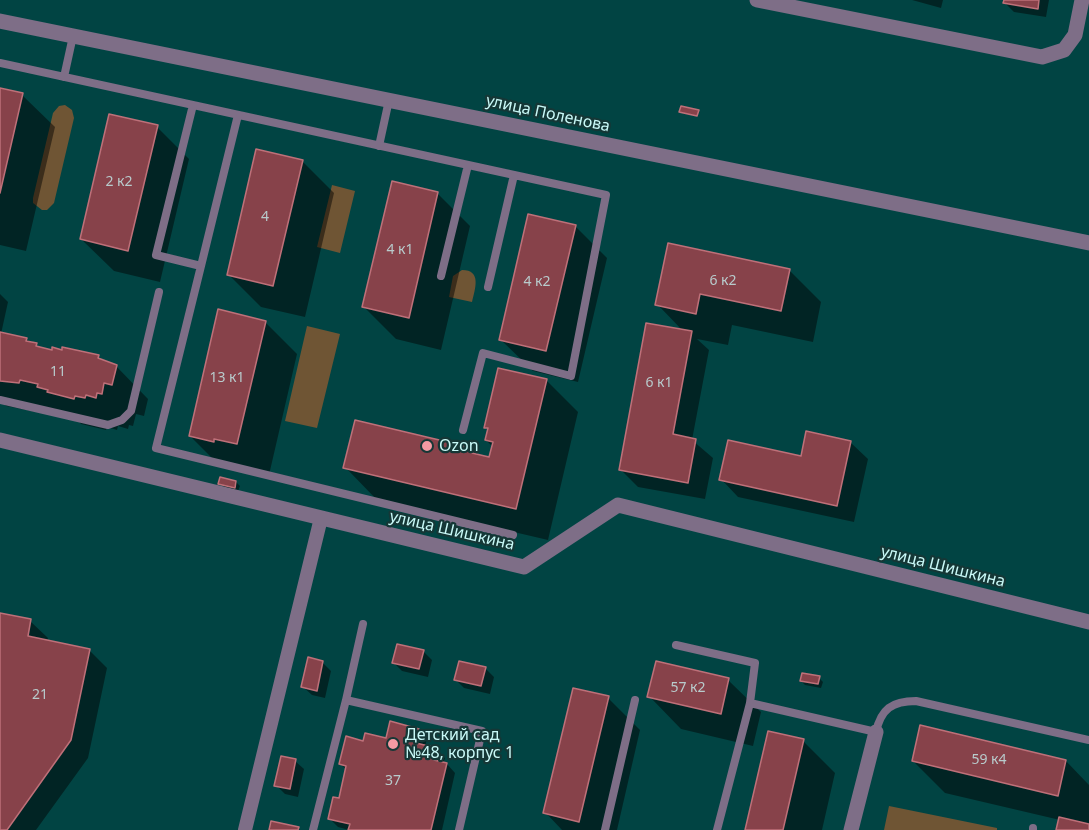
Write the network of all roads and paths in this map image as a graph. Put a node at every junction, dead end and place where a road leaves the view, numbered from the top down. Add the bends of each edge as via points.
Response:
1 (757, 0) edge
2 (844, 0) edge
3 (1082, 0) edge
4 (841, 16) junction
5 (0, 21) edge
6 (73, 36) junction
7 (0, 63) edge
8 (64, 77) junction
9 (389, 100) junction
10 (193, 105) junction
11 (238, 115) junction
12 (380, 146) junction
13 (468, 165) junction
14 (514, 175) junction
15 (1089, 243) edge
16 (201, 266) junction
17 (441, 276) dead end
18 (488, 287) dead end
19 (159, 292) dead end
20 (0, 400) edge
21 (463, 430) dead end
22 (0, 440) edge
23 (321, 518) junction
24 (513, 535) dead end
25 (1089, 622) edge
26 (363, 624) dead end
27 (676, 645) dead end
28 (346, 700) junction
29 (634, 700) dead end
30 (750, 703) junction
31 (876, 732) junction
32 (1089, 740) edge
33 (245, 830) edge
34 (313, 830) edge
35 (459, 830) edge
36 (605, 830) edge
37 (717, 830) edge
38 (851, 830) edge

1 - 4 street
2 - 4 street
3 - 4 street via 1075,35 1064,50 1042,57
5 - 6 street, улица Поленова
6 - 8 lane
6 - 9 street, улица Поленова
7 - 8 lane
8 - 10 lane
9 - 12 lane
9 - 15 street, улица Поленова
10 - 11 lane
10 - 16 lane via 156,255
11 - 12 lane
11 - 16 lane
12 - 13 lane
13 - 14 lane
13 - 17 lane
14 - 18 lane
14 - 21 lane via 606,195 571,376 483,353
16 - 24 lane via 156,448
19 - 20 lane via 131,411 122,420 108,425
22 - 23 street, улица Шишкина
23 - 25 street, улица Шишкина via 524,567 618,505
23 - 33 street
26 - 28 lane
27 - 30 lane via 755,663
28 - 34 lane
28 - 35 lane via 482,731
29 - 36 lane
30 - 31 lane
30 - 37 lane
31 - 32 lane via 888,708 916,701
31 - 38 street

